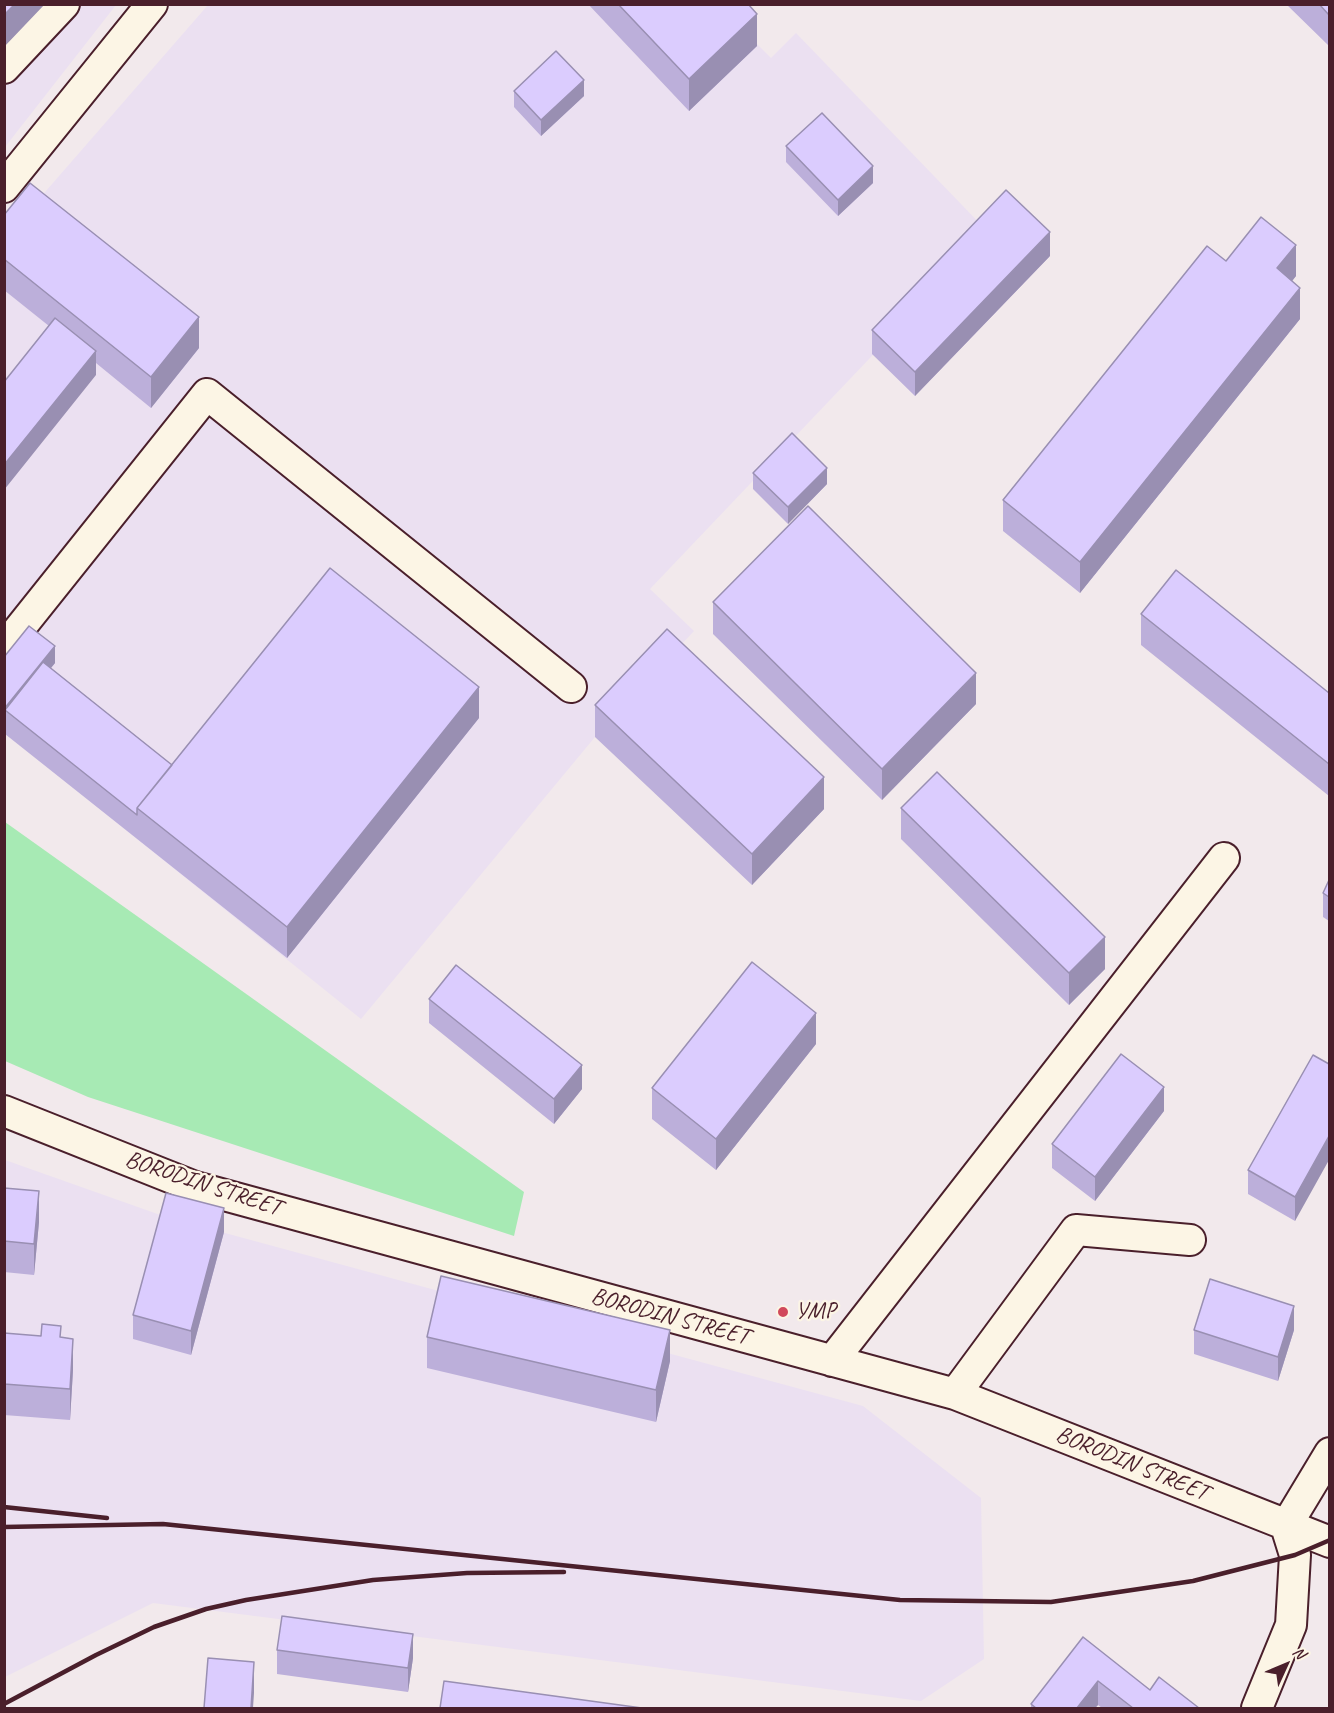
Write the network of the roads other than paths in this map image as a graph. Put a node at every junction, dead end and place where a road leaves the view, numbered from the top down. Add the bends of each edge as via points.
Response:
1 (64, 4) edge
2 (152, 4) edge
3 (4, 68) edge
4 (4, 187) edge
5 (4, 648) edge
6 (571, 687) dead end
7 (1224, 858) dead end
8 (4, 1111) edge
9 (1190, 1240) dead end
10 (832, 1361) junction
11 (955, 1394) junction
12 (1329, 1453) edge
13 (1286, 1526) junction
14 (1329, 1542) edge
15 (1257, 1708) edge

1 - 3 street
2 - 4 street
5 - 6 street via 207,394
7 - 10 street
8 - 10 street, BORODIN STREET via 195,1187
9 - 11 street via 1076,1230
10 - 11 street, BORODIN STREET
11 - 13 street, BORODIN STREET
12 - 13 street
13 - 14 street, BORODIN STREET
13 - 15 street via 1295,1555 1291,1625

